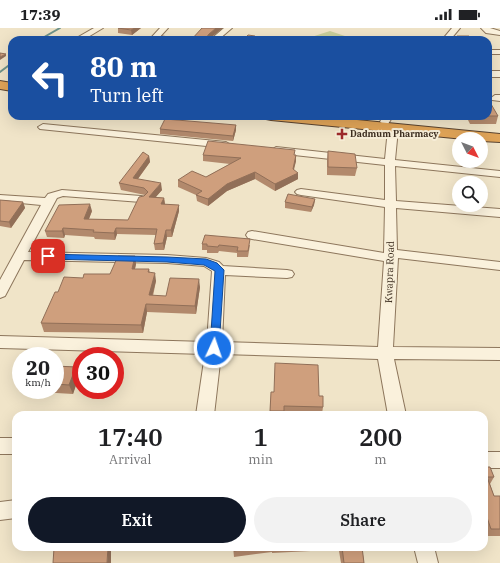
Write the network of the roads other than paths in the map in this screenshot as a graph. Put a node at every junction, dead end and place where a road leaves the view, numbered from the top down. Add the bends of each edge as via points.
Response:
1 (99, 28) edge
2 (164, 28) edge
3 (228, 28) edge
4 (485, 28) edge
5 (500, 33) edge
6 (84, 36) edge
7 (157, 36) edge
8 (219, 36) edge
9 (350, 120) edge
10 (367, 120) edge
11 (389, 122) edge
12 (43, 127) dead end
13 (500, 131) edge
14 (500, 138) edge
15 (235, 146) edge
16 (265, 148) edge
17 (390, 162) junction
18 (500, 174) edge
19 (302, 192) dead end
20 (0, 198) edge
21 (141, 199) edge
22 (48, 202) junction
23 (390, 204) junction
24 (500, 213) edge
25 (252, 235) dead end
26 (390, 256) junction
27 (17, 261) junction
28 (0, 266) edge
29 (500, 266) edge
30 (219, 270) junction
31 (287, 274) dead end
32 (0, 294) edge
33 (0, 342) edge
34 (214, 348) junction
35 (385, 353) junction
36 (500, 354) edge
37 (206, 411) edge
38 (396, 411) edge
39 (0, 446) edge
40 (12, 446) edge
41 (488, 460) edge
42 (500, 460) edge
43 (12, 510) edge
44 (0, 511) edge
45 (425, 551) edge
46 (428, 563) edge

1 - 6 street
2 - 7 street
3 - 8 street
4 - 5 street
9 - 11 highway
10 - 11 highway
11 - 13 highway
11 - 14 highway
11 - 17 street, Kwapra Road
12 - 15 street
16 - 17 street
17 - 18 street
17 - 23 street, Kwapra Road
19 - 23 street
20 - 22 street
21 - 22 street via 62,193 52,196
22 - 27 street
23 - 24 street
23 - 26 street, Kwapra Road
25 - 26 street via 354,253
26 - 29 street
26 - 35 street, Kwapra Road
27 - 28 street
27 - 30 street via 167,259 206,262
27 - 32 street
30 - 31 street
30 - 34 street
33 - 34 street
34 - 35 street
34 - 37 street
35 - 36 street
35 - 38 street, Kwapra Road
39 - 40 street
41 - 42 street
43 - 44 street
45 - 46 street

